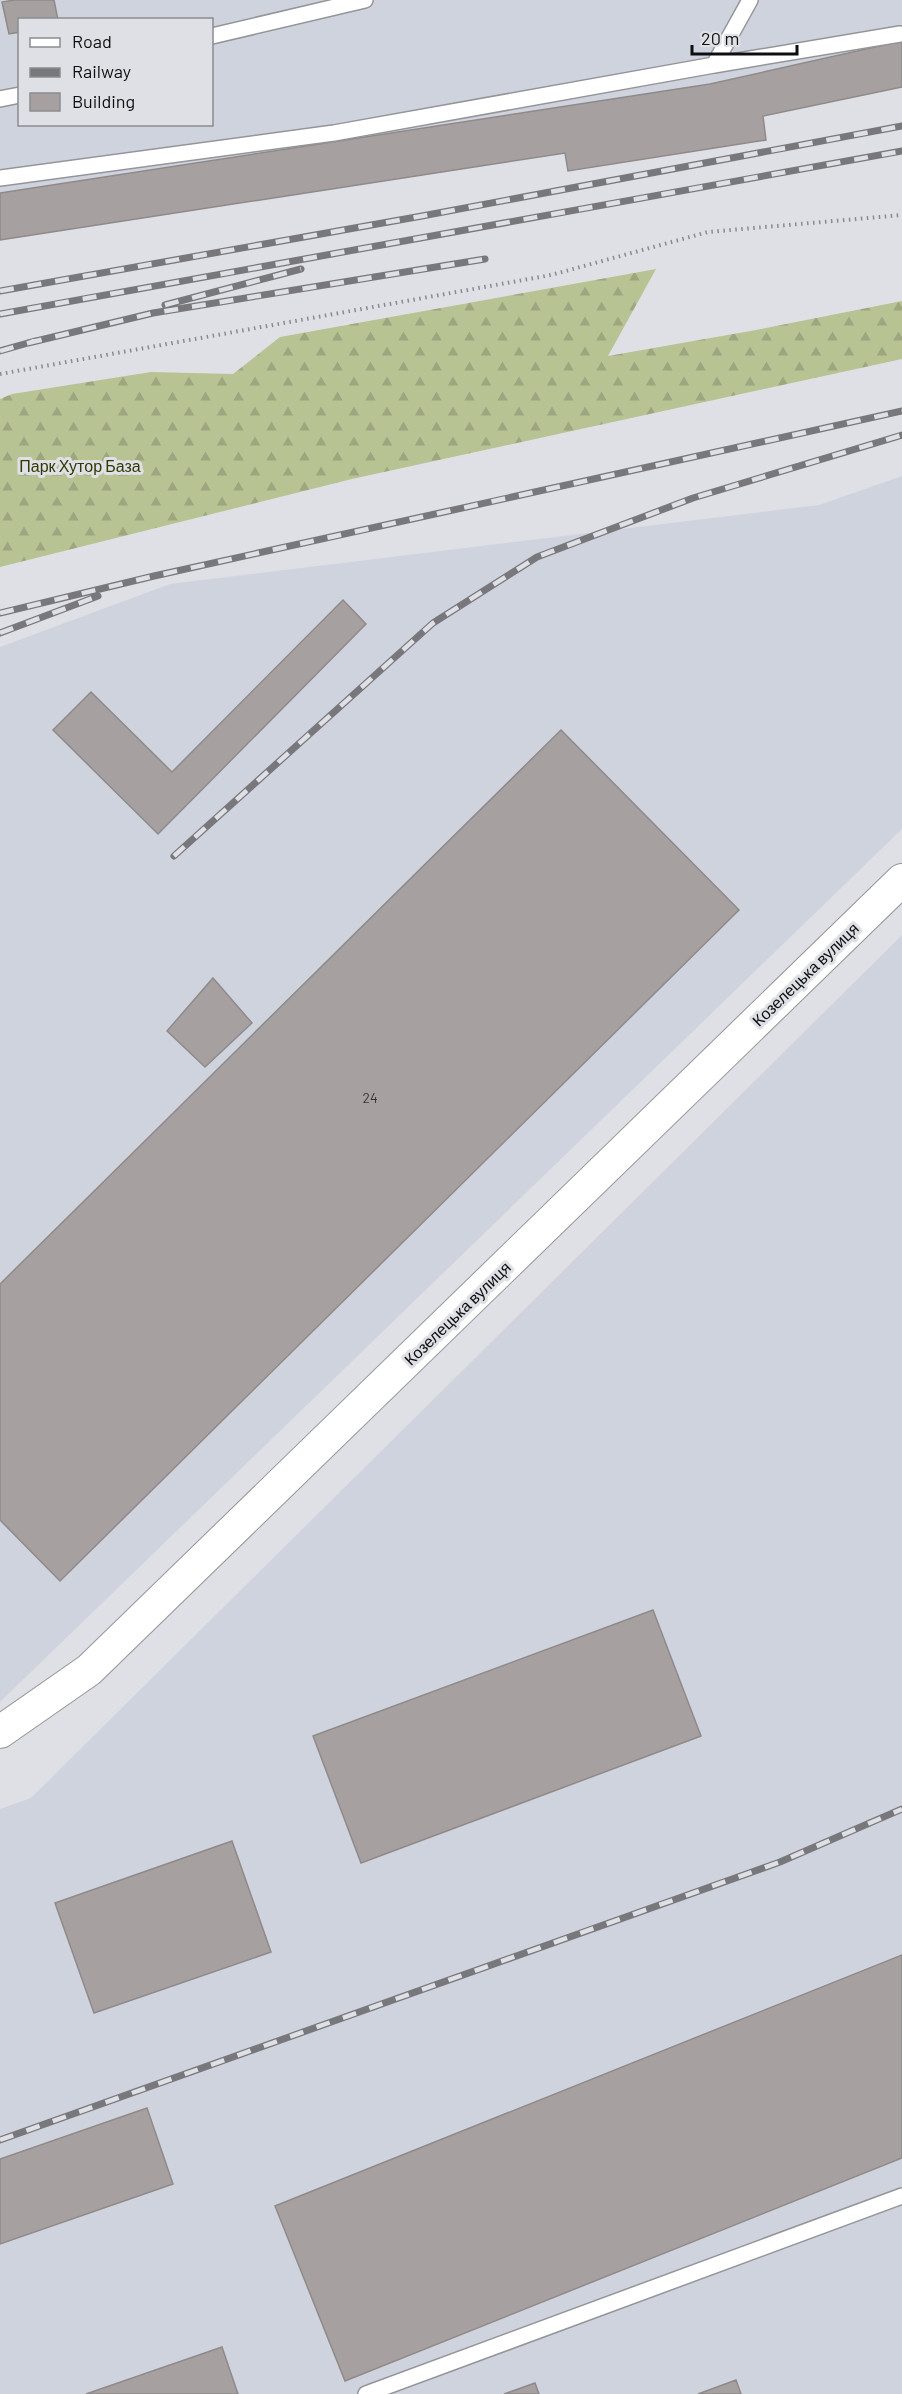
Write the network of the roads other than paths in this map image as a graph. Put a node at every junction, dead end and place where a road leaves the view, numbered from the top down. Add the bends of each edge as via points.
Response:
1 (365, 0) edge
2 (750, 0) edge
3 (900, 34) dead end
4 (213, 36) edge
5 (714, 65) junction
6 (18, 95) edge
7 (0, 99) edge
8 (0, 178) edge
9 (902, 880) edge
10 (0, 1732) edge
11 (902, 2196) edge
12 (366, 2394) edge

1 - 4 lane
2 - 5 lane
3 - 5 lane
5 - 8 lane via 334,133
6 - 7 lane
9 - 10 street, Козелецька вулиця via 89,1670
11 - 12 lane

